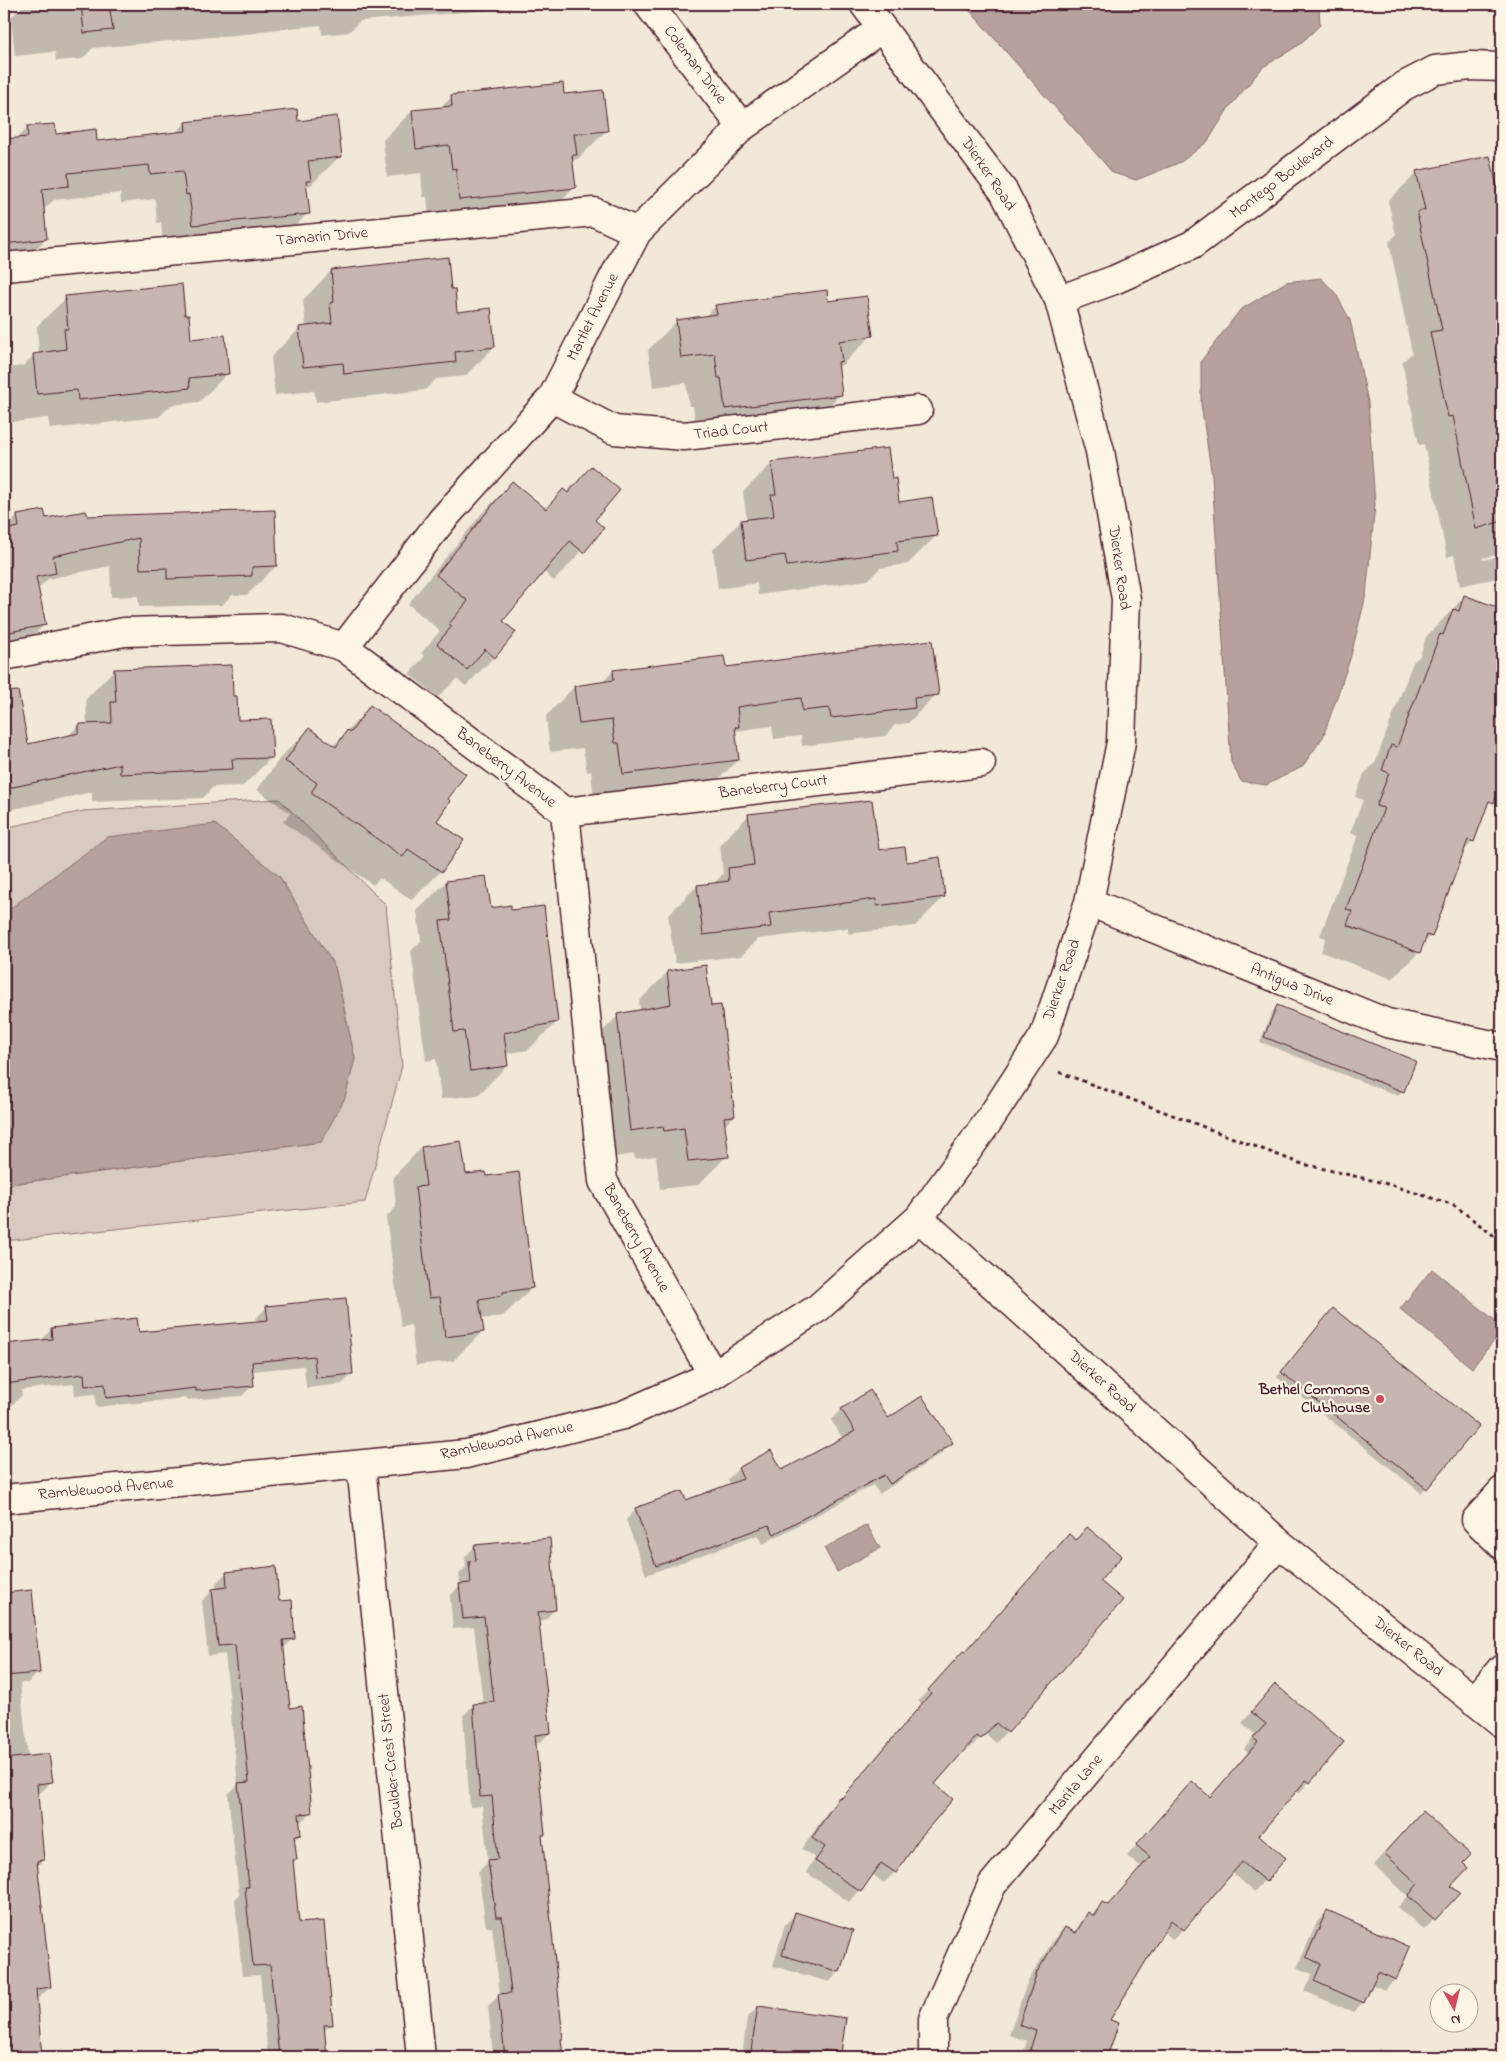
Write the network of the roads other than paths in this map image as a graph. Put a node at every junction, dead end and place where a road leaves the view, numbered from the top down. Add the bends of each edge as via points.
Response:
1 (648, 4) edge
2 (864, 4) edge
3 (882, 28) junction
4 (1502, 67) edge
5 (742, 127) junction
6 (637, 232) junction
7 (4, 267) edge
8 (1059, 300) junction
9 (552, 398) junction
10 (918, 410) dead end
11 (344, 647) junction
12 (4, 656) edge
13 (980, 763) dead end
14 (564, 812) junction
15 (1088, 902) junction
16 (1500, 1039) edge
17 (919, 1218) junction
18 (713, 1376) junction
19 (361, 1465) junction
20 (1502, 1491) edge
21 (4, 1499) edge
22 (1280, 1543) junction
23 (1502, 1544) edge
24 (1502, 1668) edge
25 (1474, 1701) junction
26 (1502, 1723) edge
27 (421, 2057) edge
28 (933, 2057) edge

1 - 5 street, Coleman Drive
2 - 3 street, Dierker Road
3 - 5 street, Martlet Avenue
3 - 8 street, Dierker Road via 1004,192
4 - 8 street, Montego Boulevard via 1436,70 1404,86 1192,245 1114,280
5 - 6 street, Martlet Avenue
6 - 7 street, Tamarin Drive via 594,212
6 - 9 street, Martlet Avenue
8 - 15 street, Dierker Road via 1100,451 1126,599 1121,742
9 - 10 street, Triad Court via 614,430 684,436
9 - 11 street, Martlet Avenue via 442,520
11 - 12 street, Baneberry Avenue via 282,628 124,632
11 - 14 street, Baneberry Avenue
13 - 14 street, Baneberry Court
14 - 18 street, Baneberry Avenue via 603,1181
15 - 16 street, Antigua Drive via 1387,1023
15 - 17 street, Dierker Road via 1044,1036
17 - 18 street, Ramblewood Avenue via 818,1308
17 - 22 street, Dierker Road
18 - 19 street, Ramblewood Avenue via 623,1415 466,1454
19 - 21 street, Ramblewood Avenue
19 - 27 street, Boulder-Crest Street
20 - 23 street via 1476,1520
22 - 25 street, Dierker Road
22 - 28 street, Marita Lane via 992,1885 933,2020
24 - 25 street
25 - 26 street, Dierker Road

